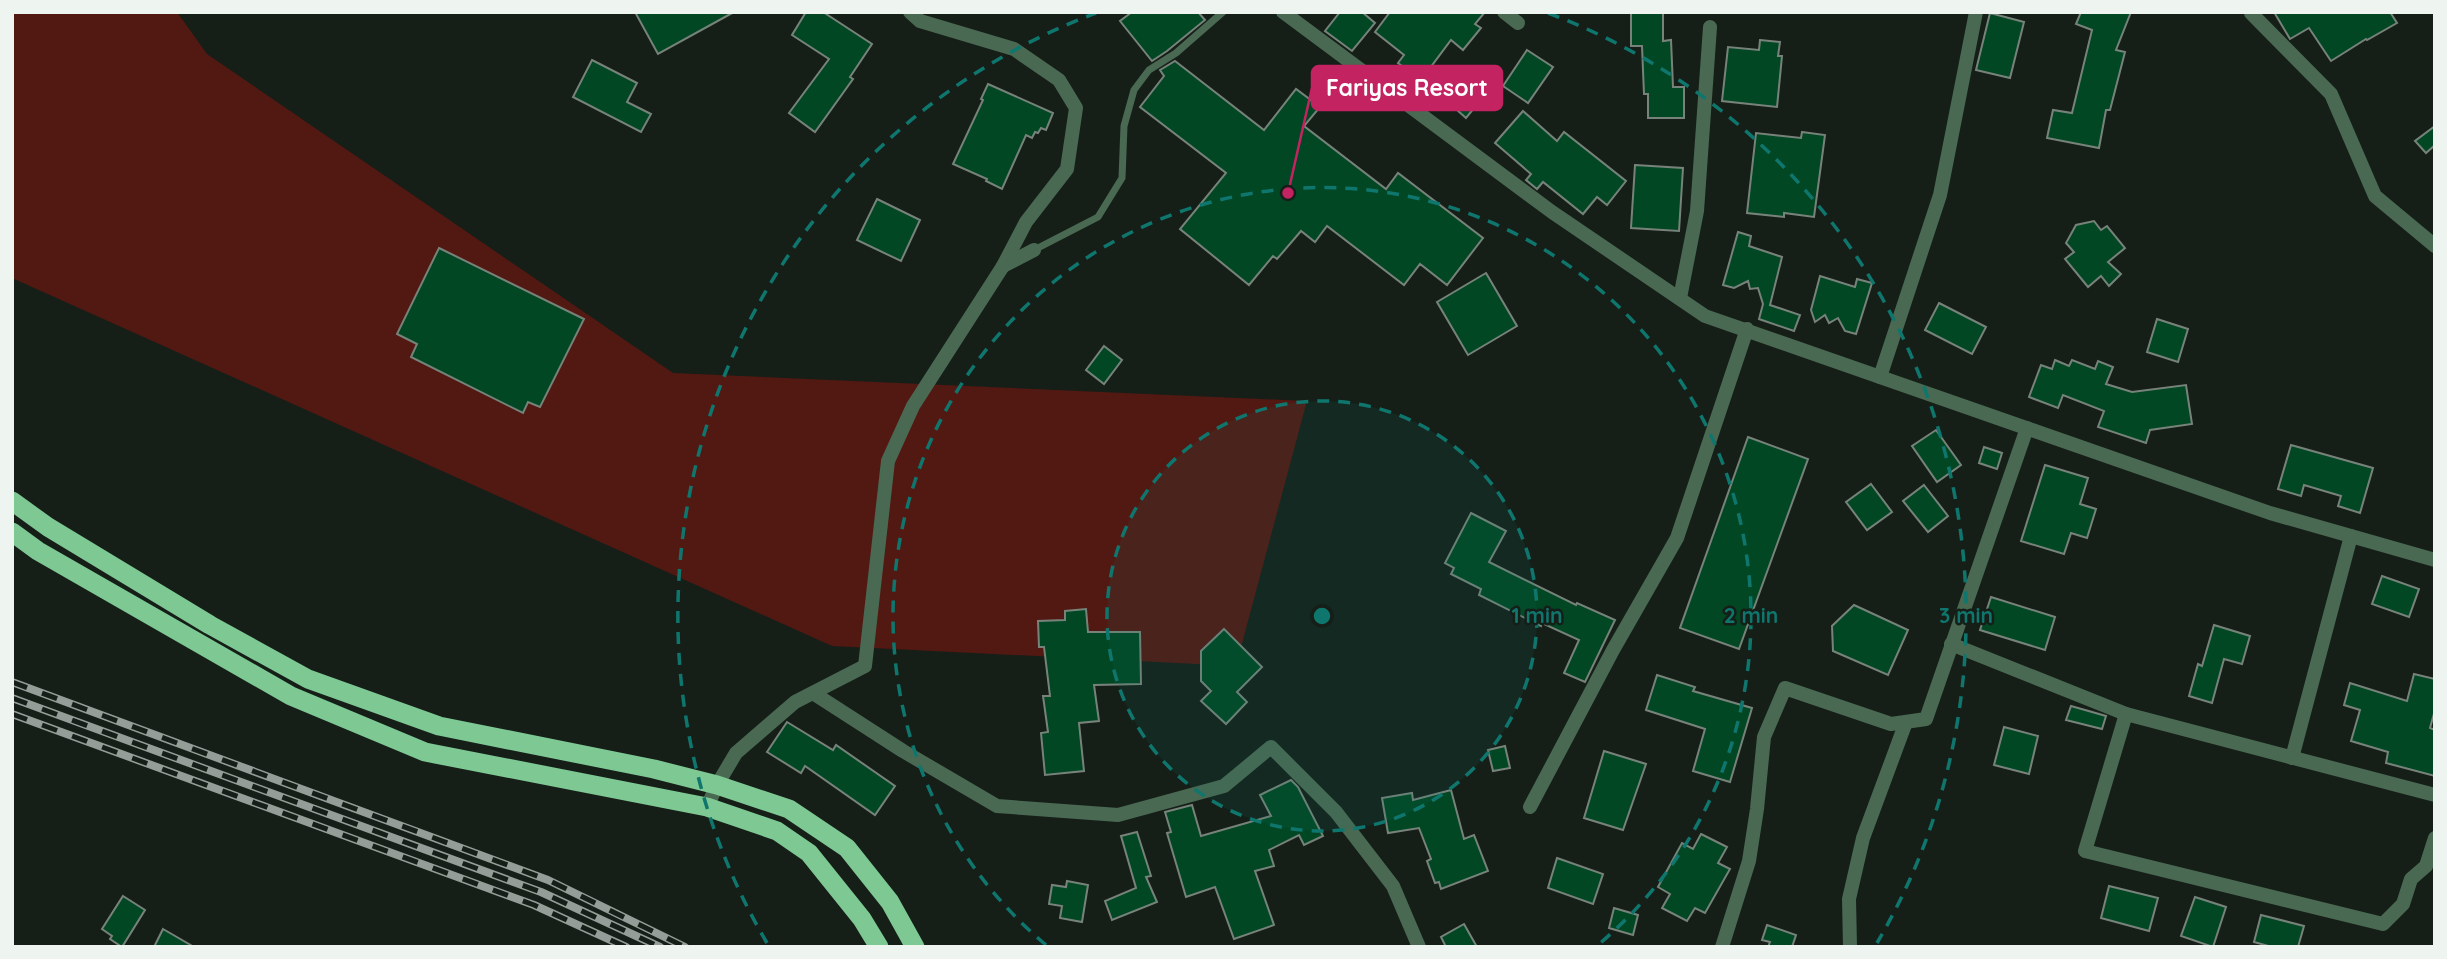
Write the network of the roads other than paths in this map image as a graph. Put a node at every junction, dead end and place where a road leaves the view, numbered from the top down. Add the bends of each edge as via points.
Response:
1 (910, 12) edge
2 (1223, 12) edge
3 (1283, 12) edge
4 (1504, 12) edge
5 (1976, 12) edge
6 (2251, 13) edge
7 (1518, 23) dead end
8 (1710, 27) dead end
9 (2435, 246) edge
10 (1034, 250) joint
11 (1003, 265) junction
12 (1680, 298) junction
13 (1748, 329) junction
14 (1880, 377) junction
15 (2027, 428) junction
16 (12, 501) edge
17 (12, 531) edge
18 (2351, 537) junction
19 (2435, 560) edge
20 (1951, 644) junction
21 (813, 693) junction
22 (2126, 714) junction
23 (1906, 722) junction
24 (2292, 758) junction
25 (717, 785) junction
26 (2435, 796) edge
27 (707, 807) junction
28 (1530, 807) dead end
29 (2435, 838) edge
30 (879, 947) edge
31 (915, 947) edge
32 (1419, 947) edge
33 (1722, 947) edge
34 (1850, 947) edge

1 - 11 street via 920,21 1014,49 1059,80 1076,108 1068,169 1026,222
2 - 10 lane via 1149,70 1135,90 1124,126 1122,178 1098,217
3 - 12 street via 1552,212
4 - 7 street
5 - 14 street via 1940,195
6 - 9 street via 2331,94 2375,195
8 - 12 street via 1697,211
10 - 11 street
11 - 21 street via 913,407 888,461 865,666
12 - 13 street via 1705,316
13 - 14 street
13 - 28 street via 1677,538
14 - 15 street
15 - 18 street
15 - 20 street
16 - 25 highway via 210,625 308,679 439,726
17 - 27 highway via 38,551 291,696 425,752
18 - 19 street
18 - 24 street
20 - 22 street
20 - 23 street via 1926,719
21 - 25 street via 795,702 736,753
21 - 32 street via 997,806 1118,815 1224,786 1271,747 1336,812 1393,886
22 - 24 street
22 - 29 street via 2085,851 2383,924 2403,904 2411,879 2426,866
23 - 33 street via 1891,724 1785,688 1764,737 1749,860
23 - 34 street via 1863,838 1849,899
24 - 26 street
25 - 27 street
25 - 31 highway via 789,809 847,848 890,902
27 - 30 highway via 777,831 809,853

